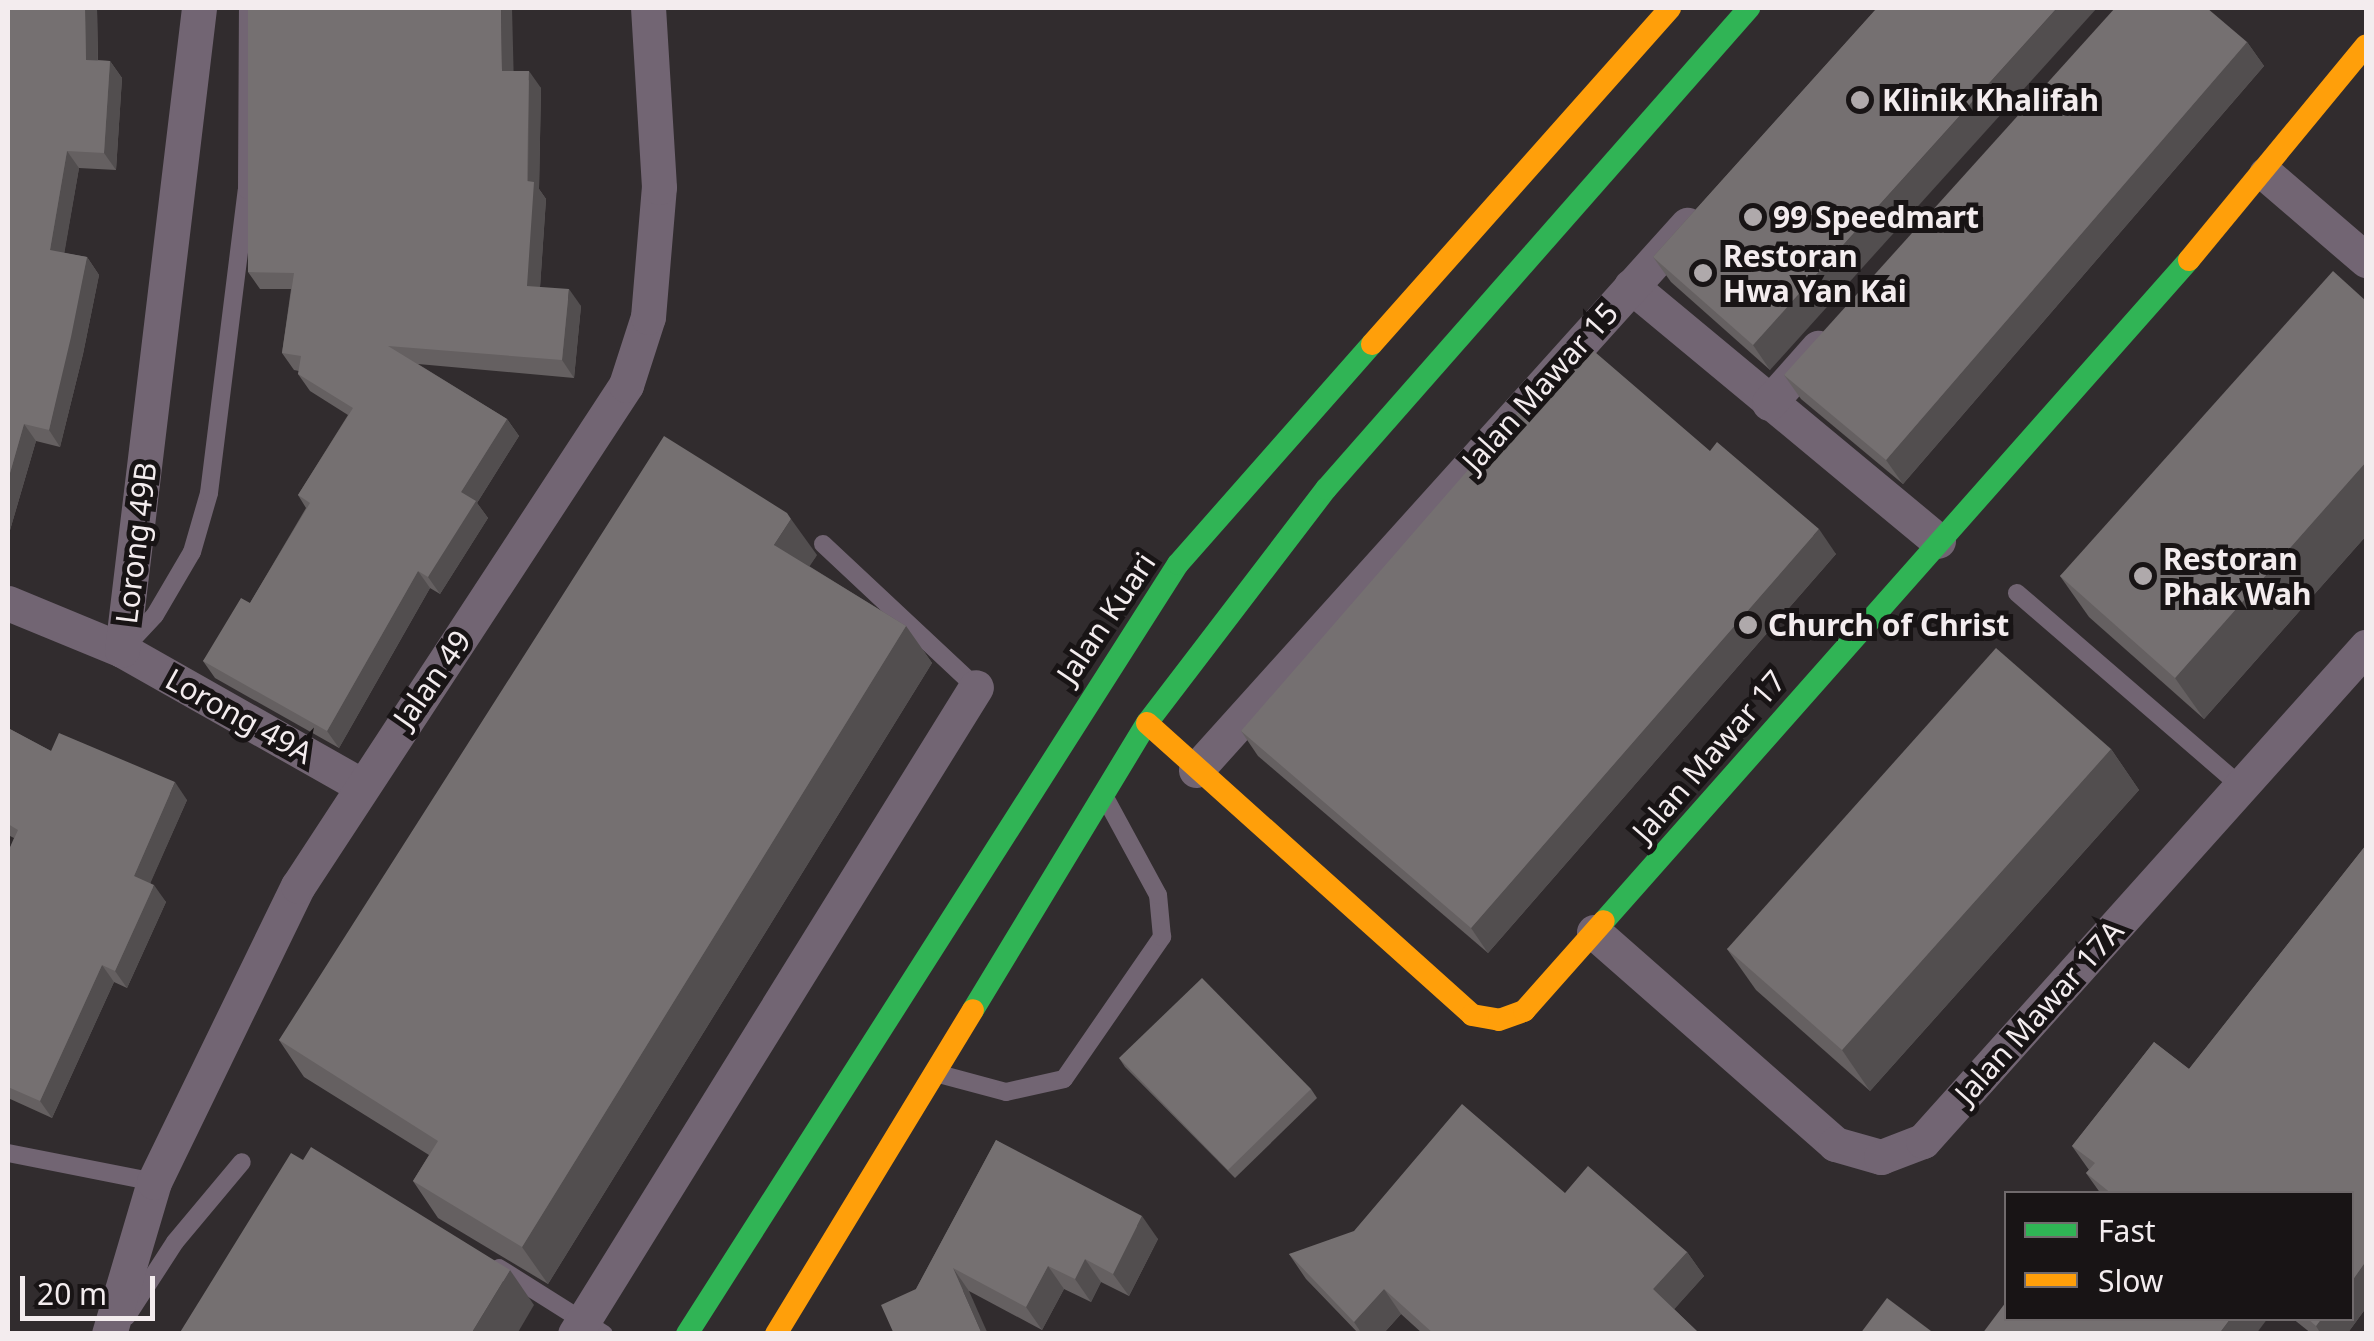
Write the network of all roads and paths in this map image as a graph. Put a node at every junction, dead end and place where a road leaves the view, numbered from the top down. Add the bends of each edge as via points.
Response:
1 (200, 8) edge
2 (248, 8) edge
3 (648, 8) edge
4 (1670, 8) edge
5 (1750, 8) edge
6 (2366, 45) edge
7 (2266, 174) junction
8 (1712, 198) edge
9 (2366, 260) edge
10 (1631, 286) junction
11 (1848, 315) edge
12 (1769, 403) junction
13 (1938, 541) junction
14 (823, 544) dead end
15 (2017, 594) dead end
16 (8, 603) edge
17 (2366, 648) edge
18 (122, 650) junction
19 (976, 687) joint
20 (1147, 723) junction
21 (1196, 770) junction
22 (359, 784) junction
23 (2242, 787) junction
24 (1105, 796) junction
25 (1594, 932) junction
26 (939, 1074) junction
27 (8, 1153) edge
28 (242, 1162) dead end
29 (154, 1182) junction
30 (487, 1260) edge
31 (587, 1329) edge
32 (112, 1334) edge
33 (687, 1334) edge
34 (776, 1334) edge

1 - 18 street, Lorong 49B
2 - 18 lane, Lorong 49B via 247,190 209,492 192,552 155,615
3 - 22 street, Jalan 49 via 659,187 648,317 626,385 501,581
4 - 33 street, Jalan Kuari via 1178,564
5 - 20 street via 1326,489
6 - 7 street, Jalan Mawar 17
7 - 9 street
7 - 13 street, Jalan Mawar 17
8 - 10 street, Jalan Mawar 15
10 - 12 street
10 - 21 street, Jalan Mawar 15
11 - 12 street
12 - 13 street
13 - 25 street, Jalan Mawar 17
14 - 19 lane
15 - 23 lane
16 - 18 street, Lorong 49A
17 - 23 street, Jalan Mawar 17A
18 - 22 street, Lorong 49A
19 - 31 street
20 - 21 street, Jalan Mawar 17
20 - 24 street
21 - 25 street, Jalan Mawar 17 via 1472,1014 1499,1020 1524,1011
22 - 29 street, Jalan 49 via 298,886
23 - 25 street, Jalan Mawar 17A via 1923,1141 1881,1157 1835,1144
24 - 26 street
24 - 26 lane via 1158,895 1162,938 1064,1079 1006,1092
26 - 34 street
27 - 29 lane
28 - 32 lane via 174,1242
29 - 32 street, Jalan 49
30 - 31 lane

